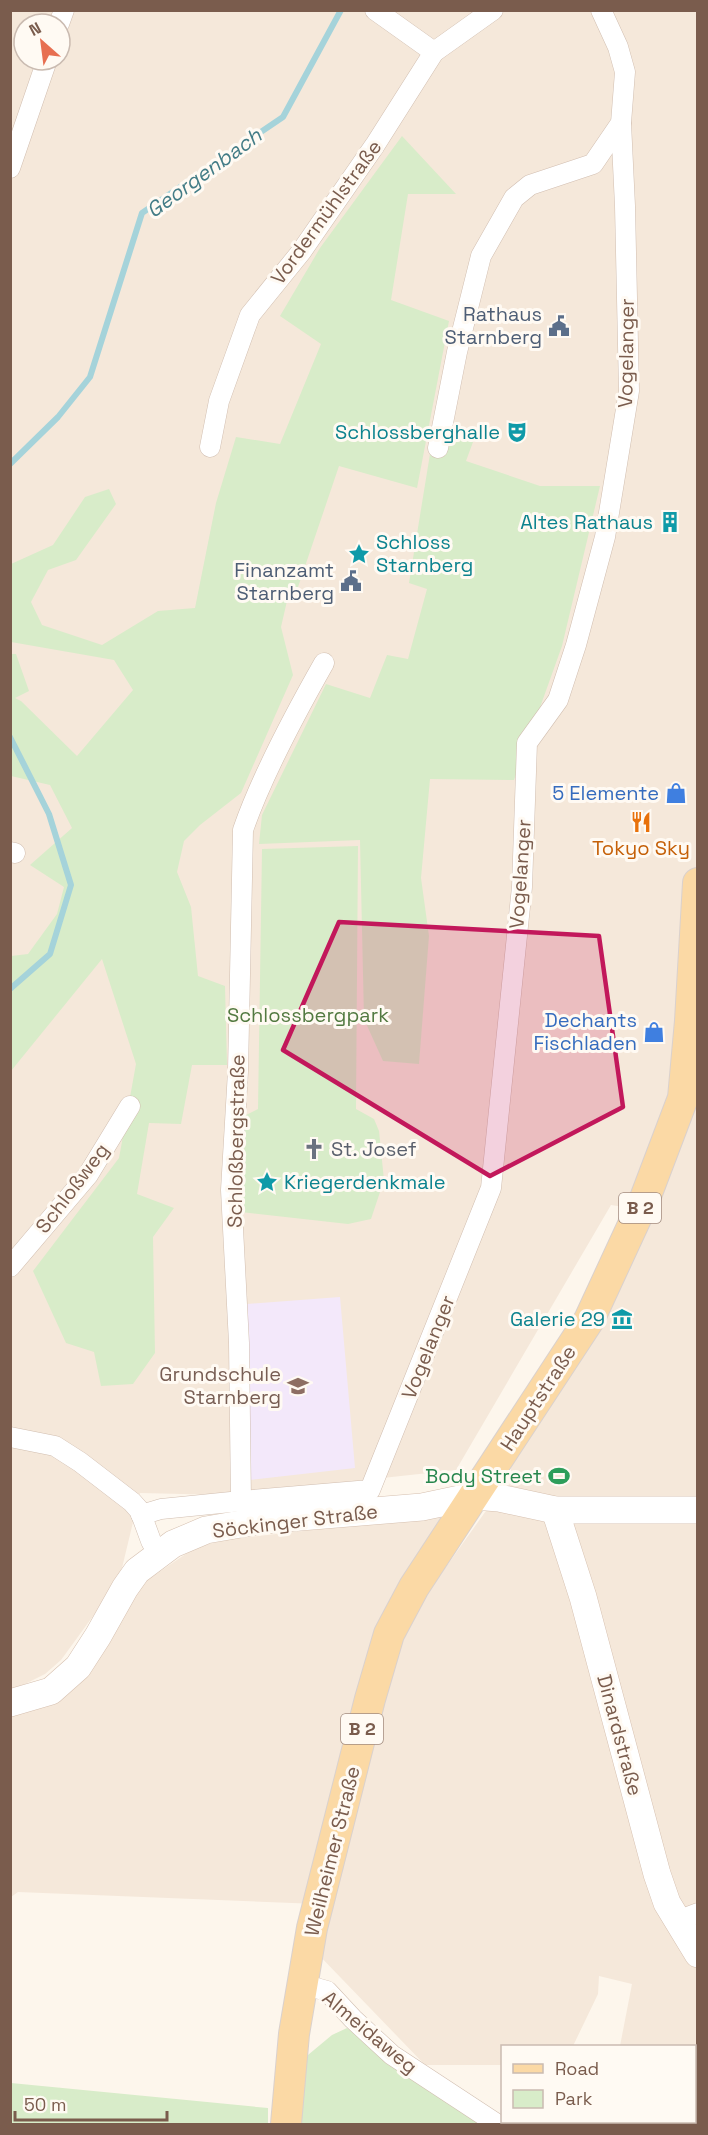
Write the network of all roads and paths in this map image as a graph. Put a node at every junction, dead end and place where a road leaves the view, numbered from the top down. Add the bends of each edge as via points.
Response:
1 (375, 10) edge
2 (494, 10) edge
3 (601, 10) edge
4 (434, 52) junction
5 (43, 72) edge
6 (621, 123) junction
7 (10, 168) edge
8 (210, 447) dead end
9 (438, 448) dead end
10 (324, 663) dead end
11 (698, 883) edge
12 (130, 1106) dead end
13 (10, 1267) edge
14 (10, 1437) edge
15 (474, 1496) junction
16 (241, 1501) junction
17 (555, 1510) junction
18 (698, 1510) edge
19 (141, 1515) junction
20 (158, 1554) junction
21 (10, 1703) edge
22 (687, 1917) edge
23 (698, 1954) edge
24 (302, 1984) junction
25 (286, 2124) edge
26 (497, 2124) edge

1 - 4 street
2 - 4 street, Vordermühlstraße
3 - 6 street via 618,47 624,72
4 - 8 street, Vordermühlstraße via 301,252 250,315 219,400
5 - 7 street
6 - 9 street via 593,164 530,185 514,198 481,256
6 - 16 street, Vogelanger via 629,392 605,537 576,645 558,700 527,743 522,887 491,1188 370,1490
10 - 16 street, Schloßbergstraße via 303,699 243,830 238,1071 231,1190 239,1343
11 - 15 main road, Hauptstraße / B 2 via 683,1098 644,1201 589,1320
12 - 13 street, Schloßweg via 88,1174
14 - 19 street via 55,1446 132,1502
15 - 17 main road, Söckinger Straße
15 - 20 main road, Söckinger Straße via 422,1507 206,1530
15 - 24 main road, Weilheimer Straße / B 2 via 414,1587 389,1634 334,1836
16 - 19 street via 161,1509
17 - 18 main road, Söckinger Straße
17 - 22 main road, Dinardstraße via 583,1597 657,1874 667,1903
19 - 20 street
20 - 21 main road, Söckinger Straße via 137,1571 78,1667 51,1691
22 - 23 main road, Dinardstraße
24 - 25 main road, Weilheimer Straße / B 2
24 - 26 street, Almeidaweg via 327,1991 392,2055

